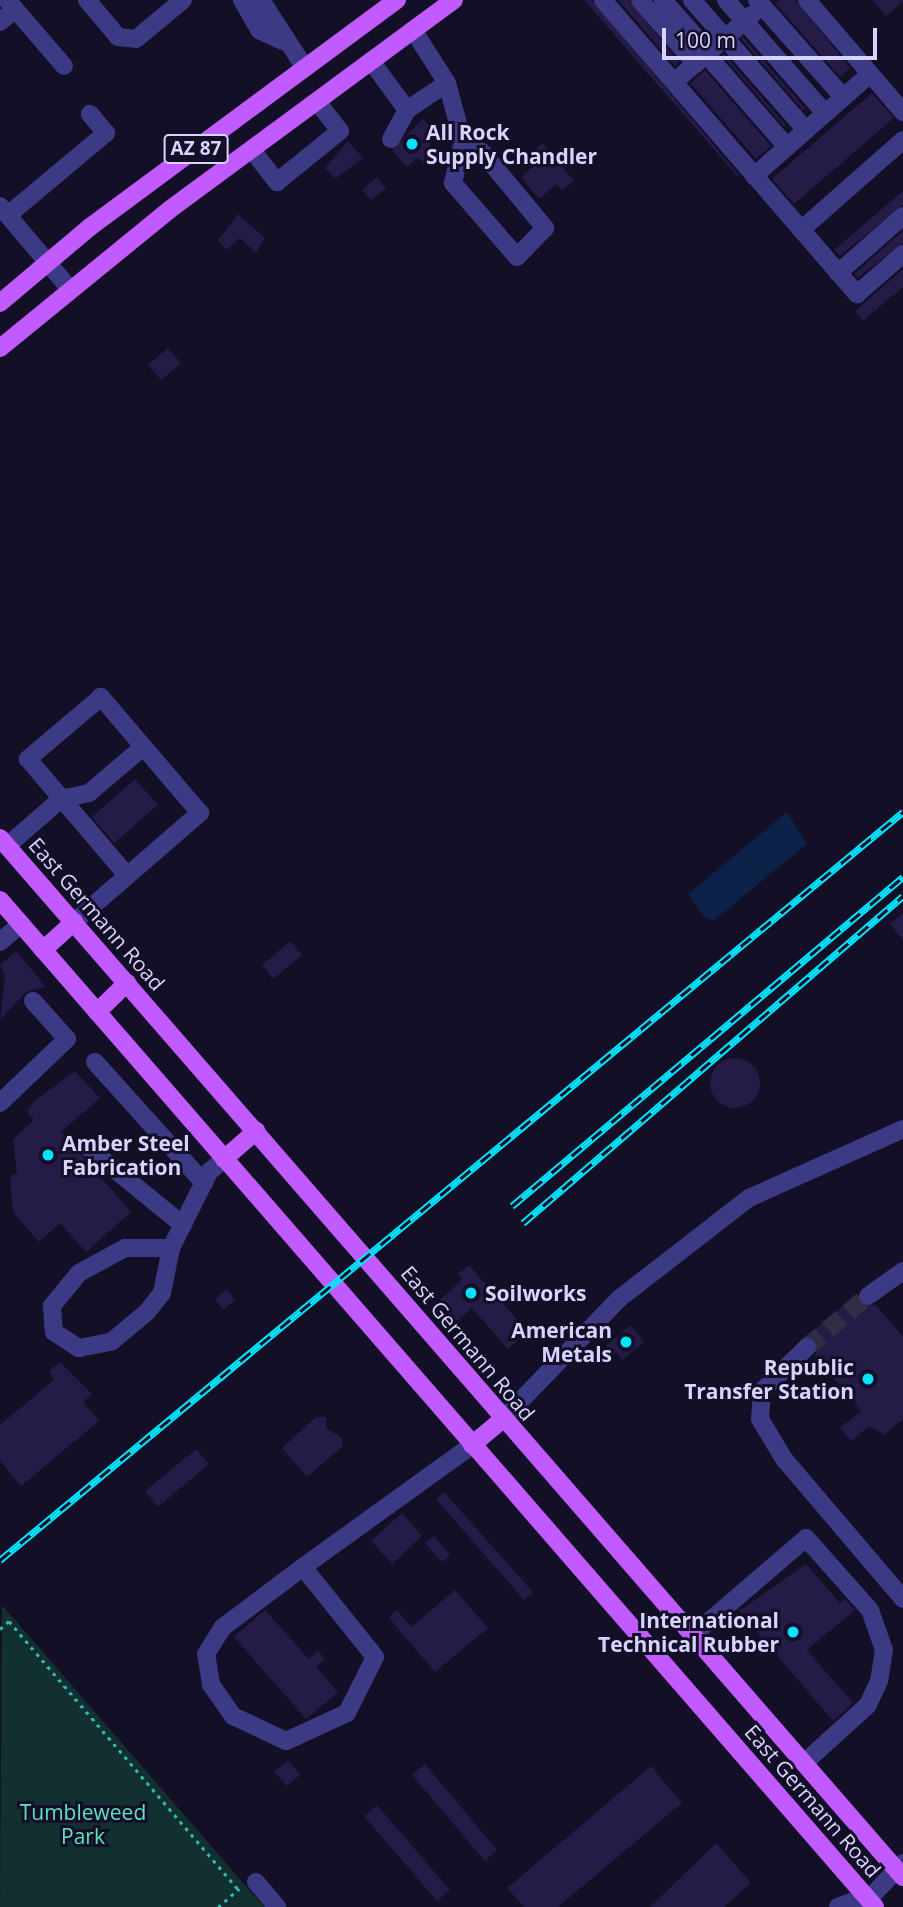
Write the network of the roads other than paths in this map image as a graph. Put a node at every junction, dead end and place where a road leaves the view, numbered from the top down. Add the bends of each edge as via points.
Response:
1 (87, 0) edge
2 (183, 0) edge
3 (242, 0) edge
4 (261, 0) edge
5 (397, 0) edge
6 (454, 0) edge
7 (603, 0) edge
8 (640, 0) edge
9 (663, 0) edge
10 (692, 0) edge
11 (726, 0) edge
12 (807, 0) edge
13 (763, 2) edge
14 (11, 5) edge
15 (744, 21) junction
16 (0, 22) edge
17 (413, 30) junction
18 (725, 38) junction
19 (283, 41) junction
20 (704, 57) junction
21 (371, 61) junction
22 (64, 66) dead end
23 (305, 68) junction
24 (870, 74) junction
25 (674, 82) junction
26 (447, 83) junction
27 (843, 97) junction
28 (317, 102) junction
29 (407, 110) junction
30 (903, 112) edge
31 (825, 113) junction
32 (90, 114) dead end
33 (806, 130) junction
34 (391, 139) dead end
35 (903, 141) edge
36 (463, 142) junction
37 (787, 147) junction
38 (252, 150) junction
39 (754, 176) junction
40 (4, 210) edge
41 (903, 216) edge
42 (801, 230) junction
43 (903, 254) edge
44 (48, 263) junction
45 (838, 273) junction
46 (70, 289) junction
47 (0, 303) edge
48 (0, 348) edge
49 (143, 747) junction
50 (61, 799) junction
51 (4, 842) edge
52 (126, 874) junction
53 (0, 900) edge
54 (74, 922) junction
55 (21, 924) junction
56 (0, 942) edge
57 (43, 950) junction
58 (127, 984) junction
59 (33, 1001) dead end
60 (97, 1012) junction
61 (95, 1062) dead end
62 (0, 1103) edge
63 (903, 1129) edge
64 (256, 1131) junction
65 (86, 1146) dead end
66 (224, 1159) junction
67 (204, 1184) junction
68 (183, 1225) junction
69 (171, 1248) junction
70 (903, 1271) edge
71 (869, 1296) tunnel mouth
72 (807, 1347) tunnel mouth
73 (502, 1420) junction
74 (472, 1445) junction
75 (303, 1567) junction
76 (903, 1599) edge
77 (693, 1635) junction
78 (804, 1763) junction
79 (901, 1869) edge
80 (245, 1886) road end
81 (868, 1903) edge
82 (277, 1907) edge
83 (838, 1907) edge

1 - 2 street via 118,37 136,39
3 - 19 street via 259,30
4 - 19 street via 278,20
5 - 23 main road, AZ 87
6 - 17 main road, AZ 87
7 - 25 street
8 - 20 street
9 - 20 street
10 - 18 street
11 - 15 street
12 - 24 street
13 - 15 street
13 - 27 street
14 - 16 street
14 - 22 street
15 - 18 street
15 - 31 street
17 - 21 main road, AZ 87
17 - 26 street
18 - 20 street
18 - 33 street
19 - 23 street
20 - 25 street
20 - 37 street
21 - 28 main road, AZ 87
21 - 29 street
23 - 44 main road, AZ 87
24 - 27 street
24 - 30 street
25 - 39 street
26 - 29 street
26 - 36 street
27 - 31 street
28 - 38 main road, AZ 87
28 - 38 street via 340,131 277,182
29 - 34 street
31 - 33 street
32 - 40 street via 106,133
33 - 37 street
35 - 42 street
36 - 36 street via 482,152 545,228 517,257 453,183
37 - 39 street
38 - 46 main road, AZ 87
39 - 42 street
40 - 44 street
41 - 45 street
42 - 45 street
43 - 45 street via 856,294
44 - 46 street
44 - 47 main road, AZ 87
46 - 48 main road, AZ 87
49 - 50 street via 89,793
49 - 50 street via 101,697 28,759
49 - 52 street via 200,813
50 - 51 street
50 - 52 street
51 - 54 main road, East Germann Road
52 - 54 street
53 - 55 main road, East Germann Road
54 - 57 main road
54 - 58 main road, East Germann Road
55 - 56 street
55 - 57 main road, East Germann Road
57 - 60 main road, East Germann Road
58 - 60 main road
58 - 64 main road, East Germann Road
59 - 62 street via 67,1039
60 - 66 main road, East Germann Road
61 - 67 street
63 - 73 street via 749,1198 620,1298
64 - 66 main road
64 - 73 main road, East Germann Road
65 - 68 street
66 - 67 street
66 - 74 main road, East Germann Road
67 - 68 street
68 - 69 street
69 - 69 street via 162,1293 111,1342 79,1348 54,1332 52,1306 79,1273 125,1248
70 - 71 street
72 - 76 street via 762,1391 760,1419 784,1460
73 - 74 main road
73 - 77 main road, East Germann Road
74 - 75 street
74 - 81 main road, East Germann Road
75 - 75 street via 222,1628 206,1654 211,1684 233,1716 286,1741 347,1713 375,1657
77 - 78 main road, East Germann Road
77 - 78 street via 806,1538 861,1600 884,1650 879,1681 868,1705
78 - 79 main road, East Germann Road
79 - 81 street
80 - 82 street
81 - 83 street

